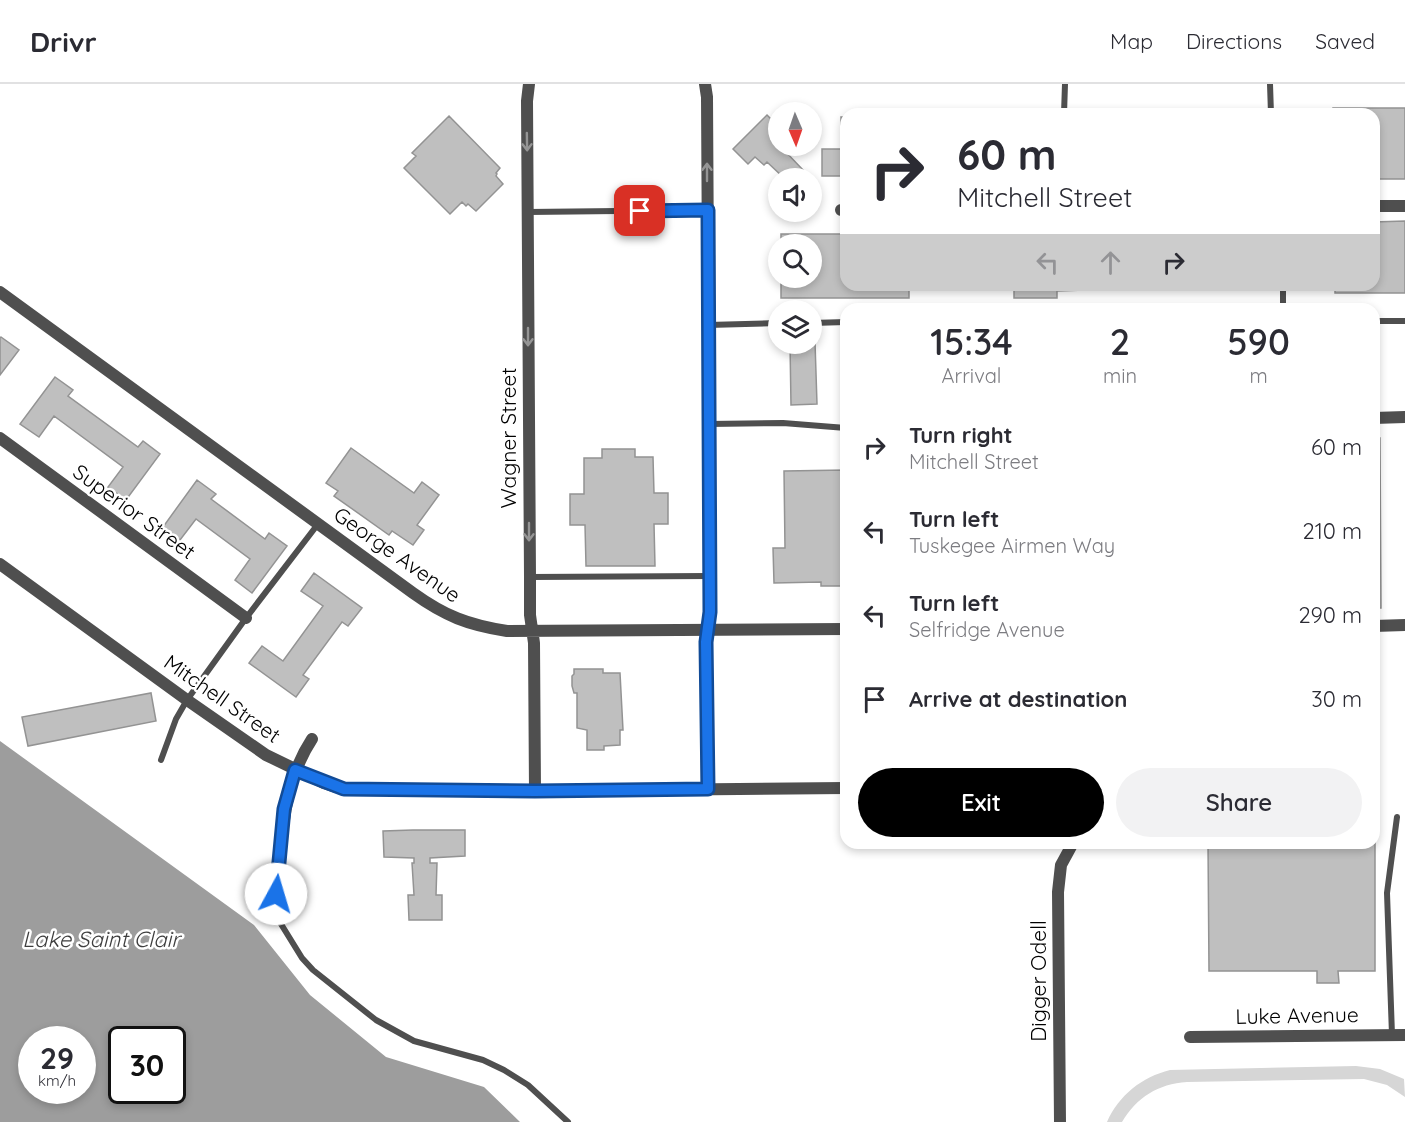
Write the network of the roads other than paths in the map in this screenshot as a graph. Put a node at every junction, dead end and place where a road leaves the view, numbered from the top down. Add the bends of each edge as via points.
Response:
1 (529, 84) edge
2 (705, 84) edge
3 (1065, 84) edge
4 (1270, 84) edge
5 (1064, 108) edge
6 (1271, 108) edge
7 (1380, 206) edge
8 (1405, 206) edge
9 (708, 210) junction
10 (528, 212) junction
11 (0, 292) edge
12 (1380, 321) edge
13 (1405, 321) edge
14 (840, 322) edge
15 (768, 323) edge
16 (822, 323) edge
17 (708, 325) junction
18 (1405, 417) edge
19 (1380, 418) edge
20 (710, 424) junction
21 (840, 428) edge
22 (0, 438) edge
23 (318, 524) junction
24 (0, 564) edge
25 (709, 576) junction
26 (530, 577) junction
27 (246, 618) junction
28 (1405, 625) edge
29 (1380, 626) edge
30 (840, 629) edge
31 (708, 630) junction
32 (532, 631) junction
33 (187, 700) junction
34 (312, 739) dead end
35 (162, 760) dead end
36 (295, 770) junction
37 (840, 788) edge
38 (708, 789) junction
39 (535, 791) junction
40 (1397, 817) dead end
41 (1070, 849) edge
42 (276, 909) joint
43 (1399, 1035) edge
44 (1190, 1036) dead end
45 (568, 1122) edge
46 (1060, 1122) edge

1 -> 10 street, Wagner Street
9 -> 2 street
3 - 5 lane
4 - 6 lane
7 - 8 street
9 - 10 lane
9 - 17 street
10 -> 26 street, Wagner Street
11 - 23 street, George Avenue
12 - 13 lane
14 - 16 lane
15 - 17 lane
17 - 20 street
18 - 19 street
20 - 21 lane
20 - 25 street
22 - 27 street, Superior Street
23 - 27 lane
23 - 32 street, George Avenue via 448,616 484,628
24 - 33 street, Mitchell Street
25 - 26 lane
25 - 31 street
26 - 32 street, Wagner Street
27 - 33 lane
28 - 29 street
30 - 31 street, George Avenue
31 - 32 street, George Avenue
31 - 38 street
32 - 39 street, Wagner Street
33 - 35 lane
33 - 36 street, Mitchell Street via 266,755
34 - 36 street
36 - 39 street, Mitchell Street via 344,789
36 - 42 street via 284,809
37 - 38 street, Mitchell Street
38 - 39 street, Mitchell Street
40 - 43 lane via 1388,893
41 - 46 street, Digger Odell via 1062,866 1058,892
42 - 45 lane via 302,958 376,1020 414,1041 483,1060 504,1070 528,1085
43 - 44 street, Luke Avenue

